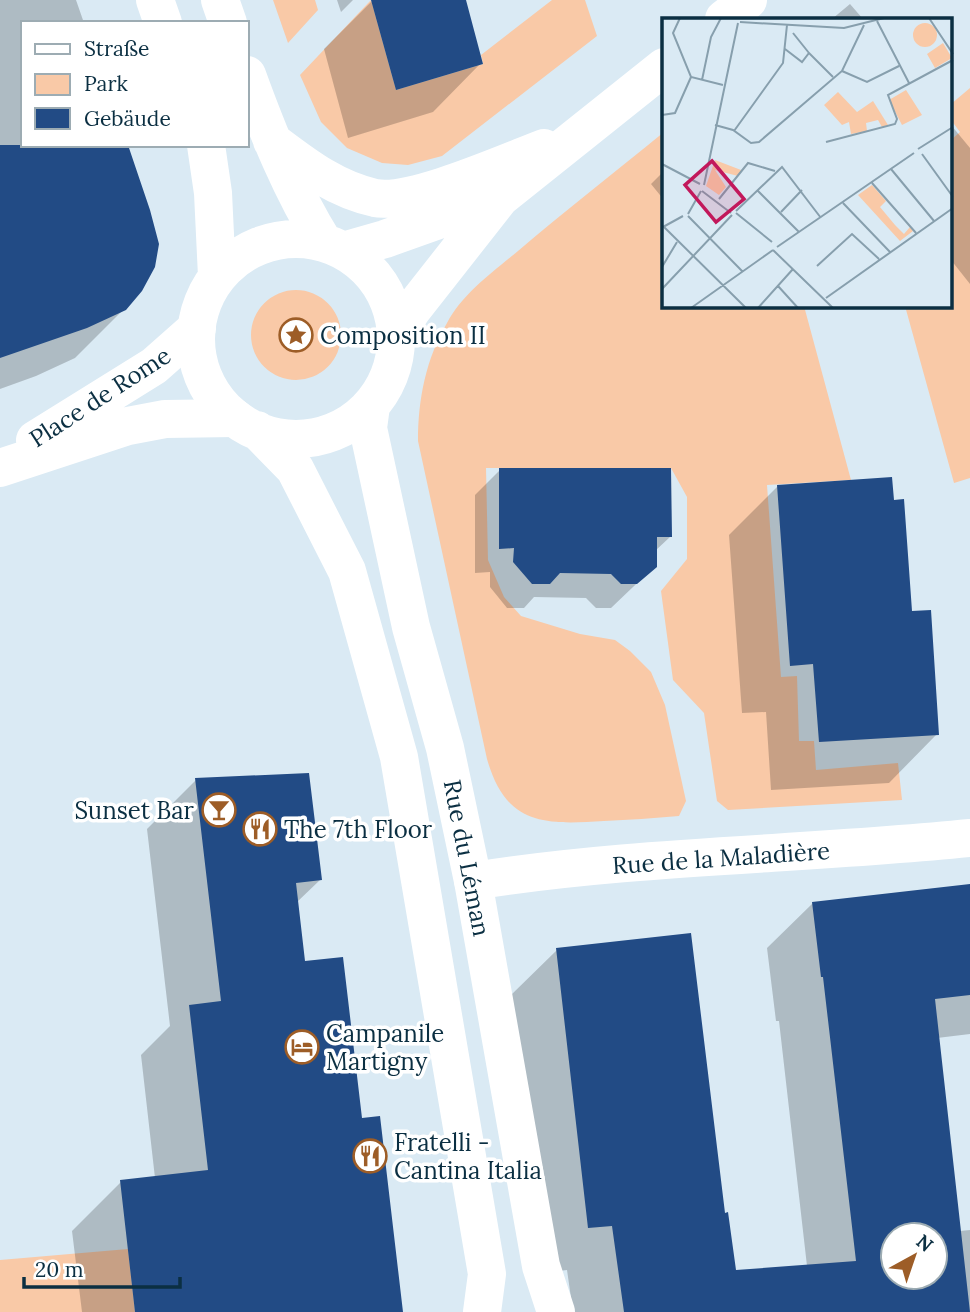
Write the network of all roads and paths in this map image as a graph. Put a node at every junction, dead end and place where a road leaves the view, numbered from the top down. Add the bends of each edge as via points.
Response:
1 (155, 0) edge
2 (220, 0) edge
3 (748, 0) edge
4 (725, 18) edge
5 (162, 21) edge
6 (227, 21) edge
7 (662, 69) edge
8 (248, 78) edge
9 (582, 133) junction
10 (272, 141) junction
11 (206, 147) edge
12 (500, 198) junction
13 (334, 247) junction
14 (218, 276) junction
15 (197, 328) junction
16 (397, 334) junction
17 (371, 406) junction
18 (246, 424) junction
19 (0, 462) edge
20 (0, 468) edge
21 (970, 838) edge
22 (472, 881) junction
23 (482, 1312) edge
24 (556, 1312) edge

1 - 5 main road
2 - 6 main road
3 - 4 main road
7 - 9 main road
8 - 10 main road
9 - 10 main road via 474,175 404,197 376,198 324,179
9 - 12 main road
10 - 13 main road via 302,207
11 - 14 main road
12 - 13 main road via 385,239
12 - 16 main road
13 - 14 main road via 285,239 260,245 236,258
13 - 16 main road via 362,263 380,285 392,308
14 - 15 main road via 201,306
15 - 18 main road via 201,371 217,400
15 - 19 main road, Place de Rome via 154,366
16 - 17 main road via 391,372
17 - 18 main road via 344,427 324,435 290,439
17 - 22 main road, Rue du Léman via 368,428
18 - 20 main road, Place de Rome via 165,419 128,426
18 - 23 main road, Rue du Léman via 295,469 347,571 399,757 487,1273
21 - 22 main road, Rue de la Maladière via 560,869
22 - 24 main road, Rue du Léman via 541,1266

